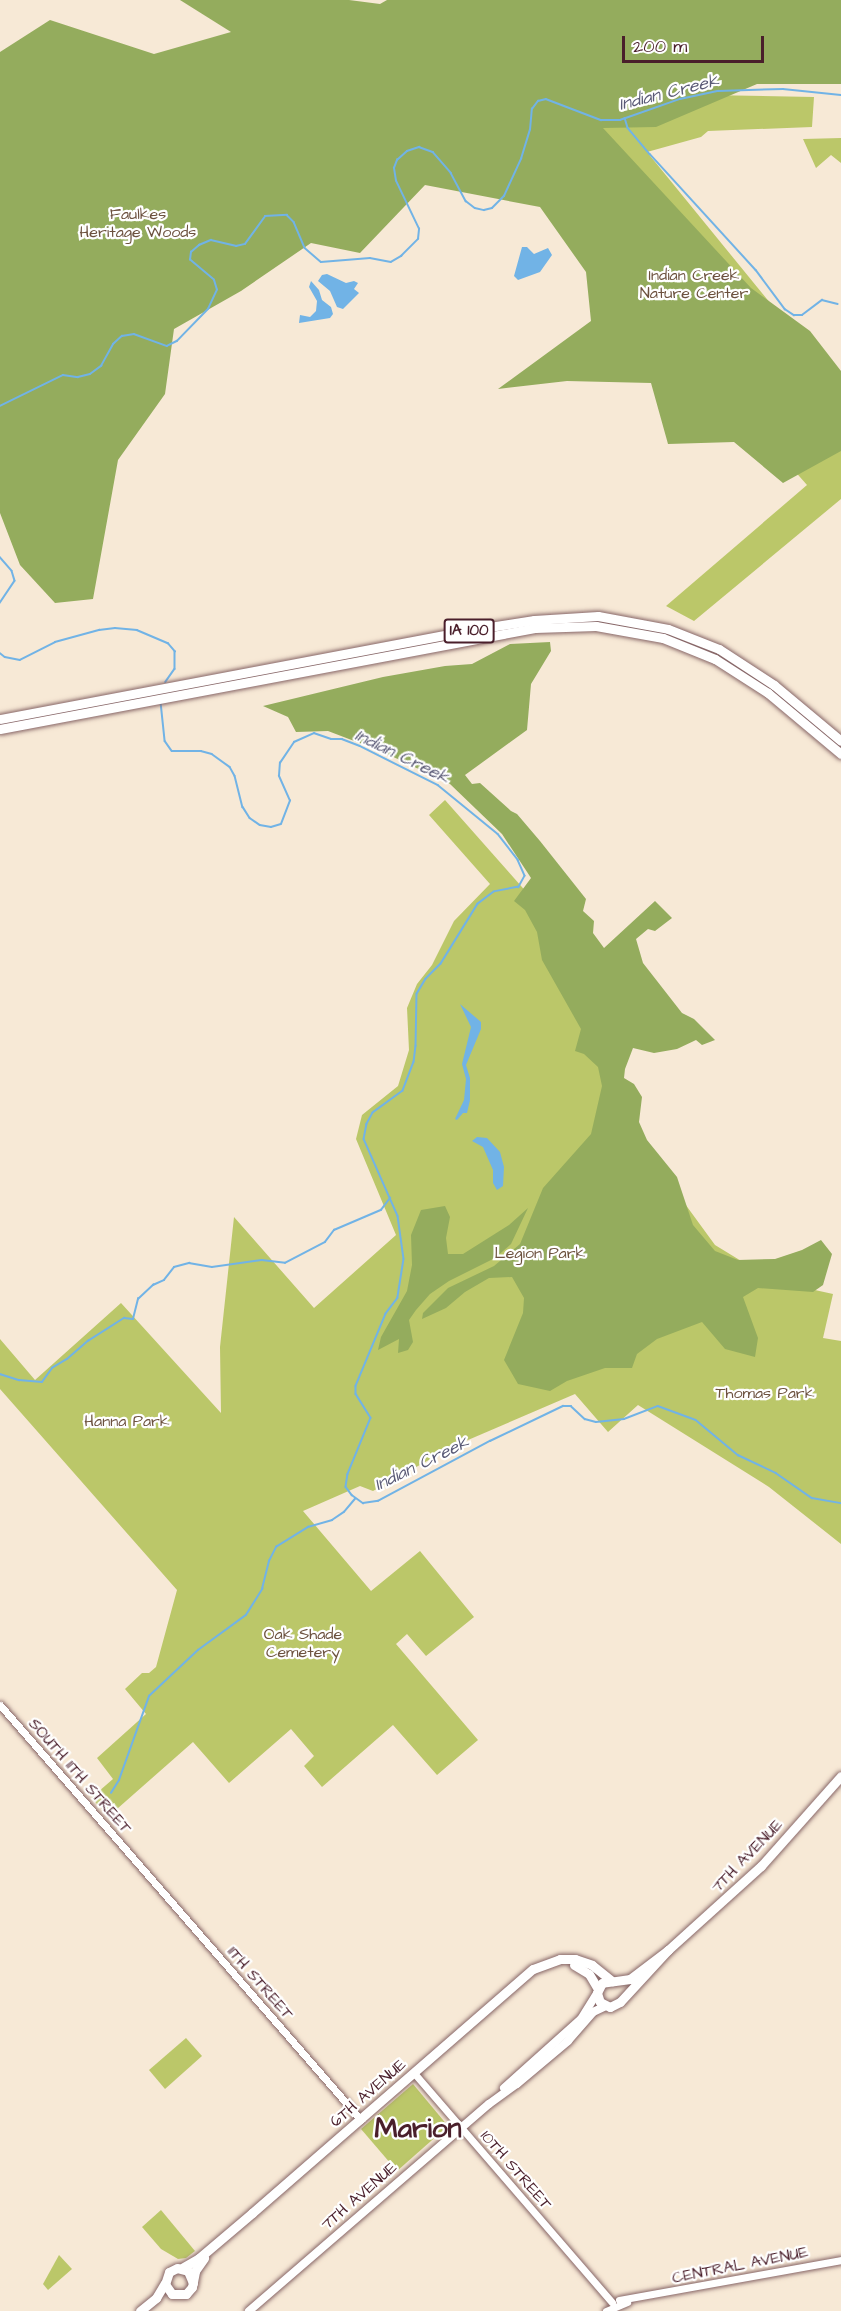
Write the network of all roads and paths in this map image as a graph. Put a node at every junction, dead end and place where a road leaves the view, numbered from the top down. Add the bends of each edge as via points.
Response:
1 (218, 682) junction
2 (112, 701) junction
3 (0, 719) edge
4 (0, 729) edge
5 (841, 741) edge
6 (841, 754) edge
7 (0, 1705) edge
8 (841, 1776) edge
9 (139, 1865) joint
10 (564, 1962) junction
11 (640, 1975) junction
12 (612, 1980) junction
13 (598, 1991) junction
14 (623, 1996) junction
15 (606, 2006) junction
16 (414, 2073) junction
17 (489, 2104) junction
18 (360, 2120) junction
19 (461, 2127) junction
20 (238, 2225) junction
21 (841, 2260) edge
22 (182, 2268) junction
23 (165, 2283) junction
24 (193, 2283) junction
25 (172, 2294) junction
26 (617, 2305) edge
27 (140, 2311) edge
28 (149, 2311) edge
29 (249, 2311) edge
30 (604, 2311) edge

1 - 2 main road, IA 100
1 - 5 main road, IA 100 via 534,620 598,616 668,629 719,649 774,685
1 - 6 main road, IA 100 via 535,628 614,628 673,642 724,663 768,693
2 - 3 main road, IA 100
2 - 4 main road, IA 100
7 - 9 street, SOUTH 11TH STREET
8 - 11 main road, 7TH AVENUE via 756,1871
9 - 18 street, 11TH STREET
10 - 12 main road via 580,1960
10 - 13 main road via 586,1970
10 - 16 main road, 6TH AVENUE via 533,1969
11 - 12 main road
11 - 14 main road, 7TH AVENUE
12 - 13 main road via 602,1983
12 - 14 main road via 621,1986
13 - 15 main road via 599,2000
13 - 17 main road, 7TH AVENUE via 581,2019
14 - 15 main road via 618,2004
15 - 17 main road, 7TH AVENUE via 593,2012 568,2041
16 - 18 main road, 6TH AVENUE
16 - 19 street, 10TH STREET
17 - 19 main road, 7TH AVENUE
18 - 20 main road, 6TH AVENUE
19 - 26 street, 10TH STREET
19 - 29 main road, 7TH AVENUE
20 - 22 main road, 6TH AVENUE
20 - 24 main road, 6TH AVENUE via 200,2262
21 - 26 street, CENTRAL AVENUE
22 - 23 main road via 169,2272
22 - 24 main road via 191,2273
23 - 25 main road
23 - 27 main road via 156,2298
24 - 25 main road via 186,2294
25 - 28 main road
26 - 30 street

